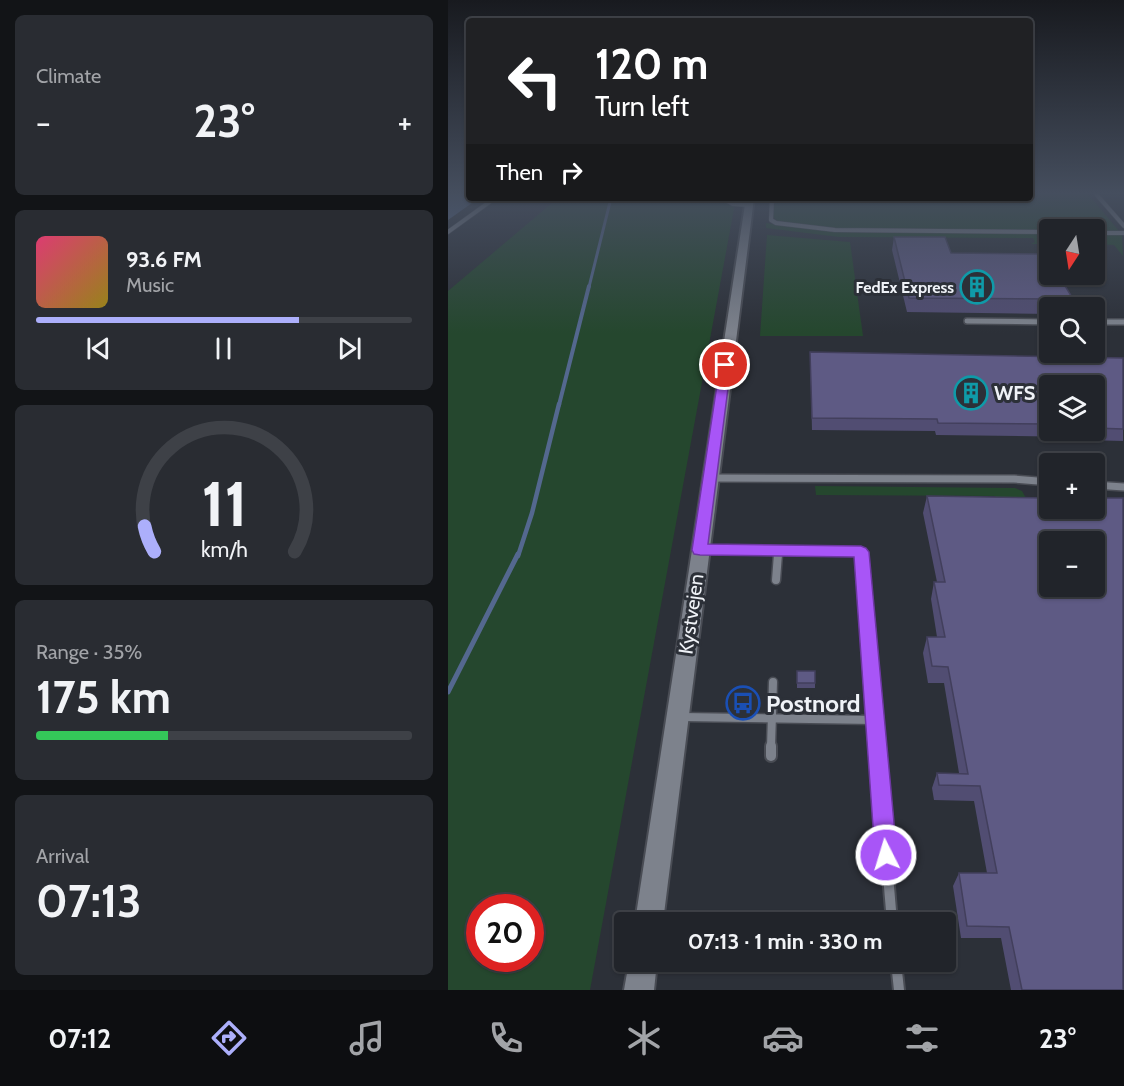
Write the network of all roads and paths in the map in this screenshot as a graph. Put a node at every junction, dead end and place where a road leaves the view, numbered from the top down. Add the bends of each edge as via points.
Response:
1 (743, 240) edge
2 (967, 321) dead end
3 (1039, 322) edge
4 (1105, 322) edge
5 (1123, 322) edge
6 (709, 478) junction
7 (1039, 481) edge
8 (1105, 485) edge
9 (1123, 486) edge
10 (700, 550) junction
11 (778, 551) junction
12 (776, 580) dead end
13 (773, 682) dead end
14 (677, 717) junction
15 (772, 720) junction
16 (874, 720) junction
17 (771, 756) dead end
18 (650, 912) edge
19 (891, 912) edge
20 (642, 972) edge
21 (897, 972) edge
22 (639, 990) edge
23 (899, 990) edge

1 - 6 street, Kystvejen
2 - 3 lane
4 - 5 lane
6 - 7 lane
6 - 10 street, Kystvejen
8 - 9 lane
10 - 11 lane
10 - 14 street, Kystvejen
11 - 12 lane
11 - 16 lane via 861,552
13 - 15 lane
14 - 15 lane
14 - 18 street, Kystvejen
15 - 16 lane
15 - 17 lane
16 - 19 lane
20 - 22 street
21 - 23 lane

